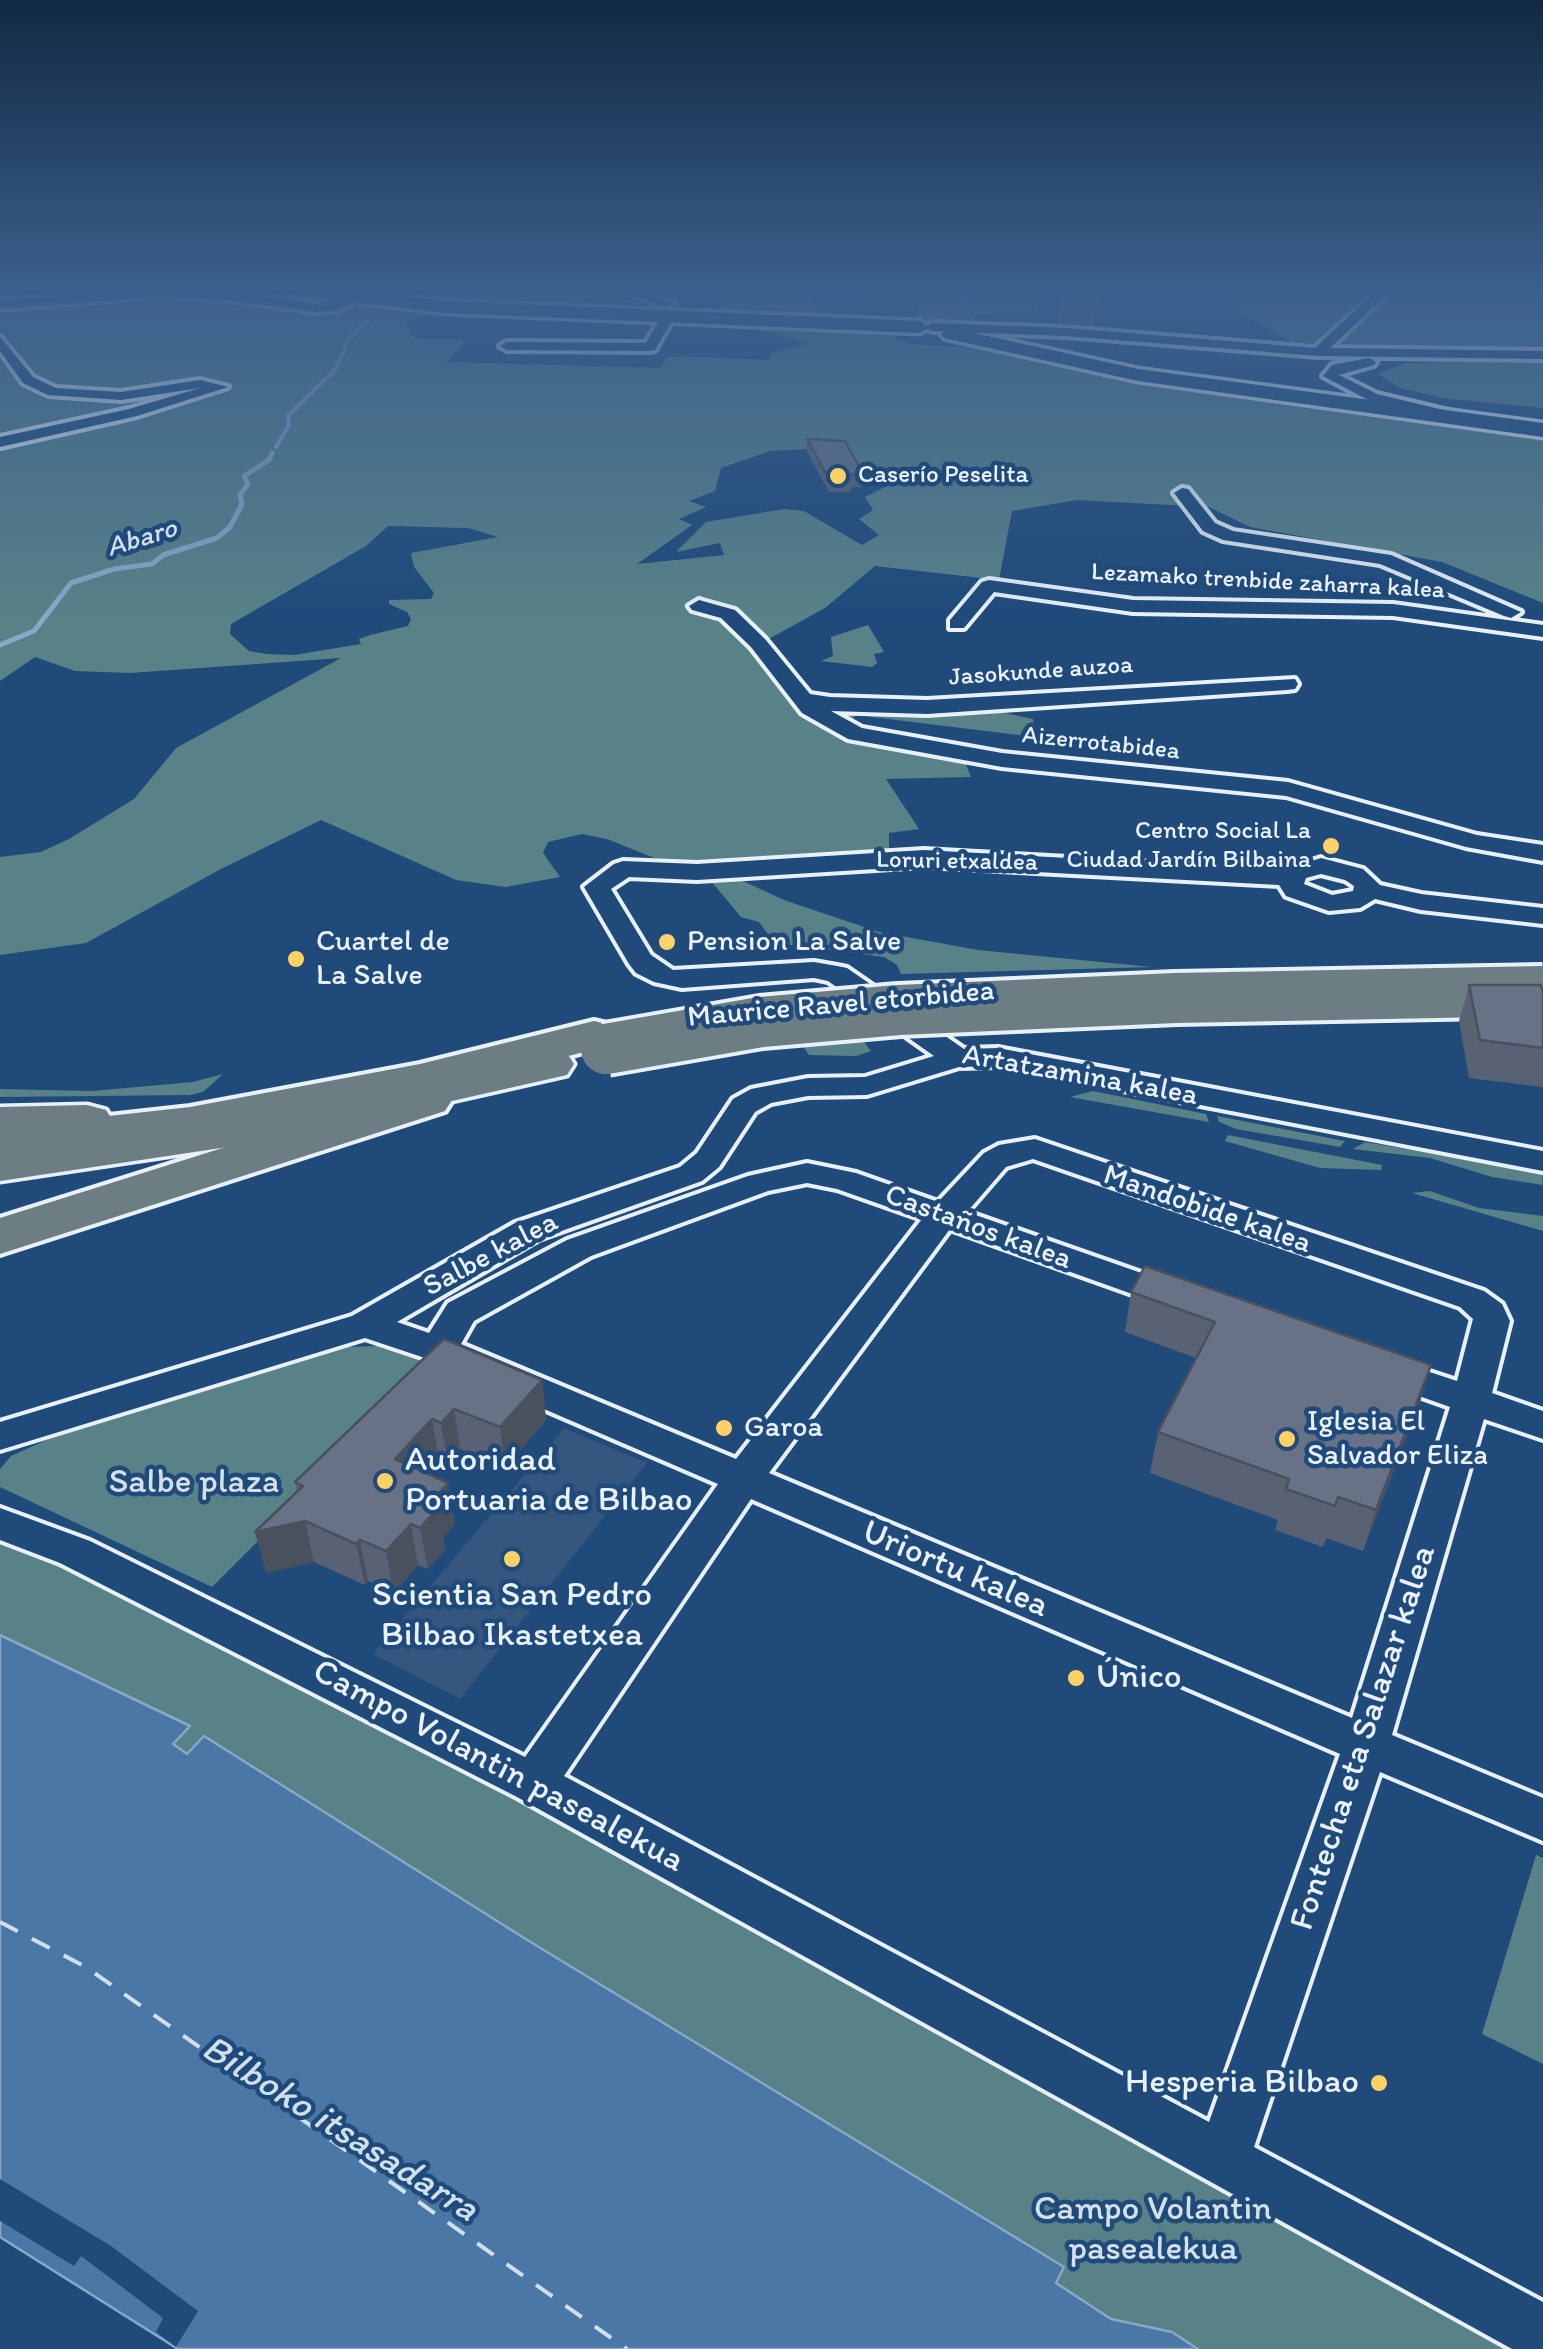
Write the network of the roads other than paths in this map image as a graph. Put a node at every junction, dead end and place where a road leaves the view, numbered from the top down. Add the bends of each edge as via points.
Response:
1 (178, 399) edge
2 (1322, 399) edge
3 (1383, 399) edge
4 (1543, 427) edge
5 (0, 442) edge
6 (1182, 493) dead end
7 (699, 606) dead end
8 (957, 624) dead end
9 (1543, 627) edge
10 (1286, 684) dead end
11 (800, 698) junction
12 (1543, 853) edge
13 (623, 869) joint
14 (1543, 916) edge
15 (1543, 976) edge
16 (1543, 991) edge
17 (958, 1058) junction
18 (549, 1064) junction
19 (427, 1086) junction
20 (304, 1100) joint
21 (0, 1122) edge
22 (241, 1123) junction
23 (0, 1143) edge
24 (1543, 1160) edge
25 (0, 1164) edge
26 (0, 1186) edge
27 (942, 1215) junction
28 (0, 1236) edge
29 (1210, 1309) edge
30 (1489, 1312) joint
31 (365, 1325) junction
32 (441, 1350) junction
33 (1359, 1361) edge
34 (1471, 1400) junction
35 (1543, 1425) edge
36 (1, 1437) edge
37 (743, 1480) junction
38 (8, 1521) edge
39 (1366, 1746) junction
40 (533, 1783) junction
41 (1543, 1820) edge
42 (1223, 2159) junction
43 (1543, 2334) edge

1 - 5 street
2 - 4 street
3 - 4 street
6 - 9 street via 1209,527 1229,536 1384,559
7 - 11 street, Aizerrotabidea via 728,614
8 - 9 street, Lezamako trenbide zaharra kalea via 989,586 1150,607 1394,610
10 - 11 street, Jasokunde auzoa via 927,708
11 - 12 street, Aizerrotabidea via 843,728 893,743 1288,789 1475,842
13 - 14 street, Loruri etxaldea via 697,872 924,858 1290,878 1301,869 1333,867 1354,874 1368,890
13 - 17 street, Artatzamina kalea via 597,887 646,967 682,980 837,974
15 - 19 main road, Maurice Ravel etorbidea via 819,1000 655,1022
16 - 18 main road, Maurice Ravel etorbidea, bridge via 864,1012 718,1028
17 - 24 street, Artatzamina kalea via 998,1057
17 - 31 street, Salbe kalea via 867,1086 762,1096 744,1106 691,1174 527,1230
18 - 19 highway, Maurice Ravel etorbidea
18 - 28 main road, Maurice Ravel etorbidea
19 - 20 main road
19 - 22 highway
20 - 22 highway
21 - 22 highway
22 - 23 main road
22 - 25 highway via 154,1143
22 - 26 highway via 99,1173
27 - 29 street, Castaños kalea
27 - 30 street, Mandobide kalea via 996,1160 1035,1149 1452,1291
27 - 32 street, Castaños kalea via 824,1174 760,1184 579,1248 503,1286 461,1312
27 - 37 street, Mandobide kalea
30 - 34 street, Fontecha eta Salazar kalea
31 - 32 street, Uriortu kalea
31 - 36 street, Salbe kalea
32 - 37 street, Uriortu kalea
33 - 34 street
34 - 35 street
34 - 39 street, Fontecha eta Salazar kalea
37 - 39 street, Uriortu kalea
37 - 40 street, Mandobide kalea
38 - 40 street, Campo Volantin pasealekua
39 - 41 street, Uriortu kalea
39 - 42 street, Fontecha eta Salazar kalea
40 - 42 street, Campo Volantin pasealekua
42 - 43 street, Campo Volantin pasealekua

